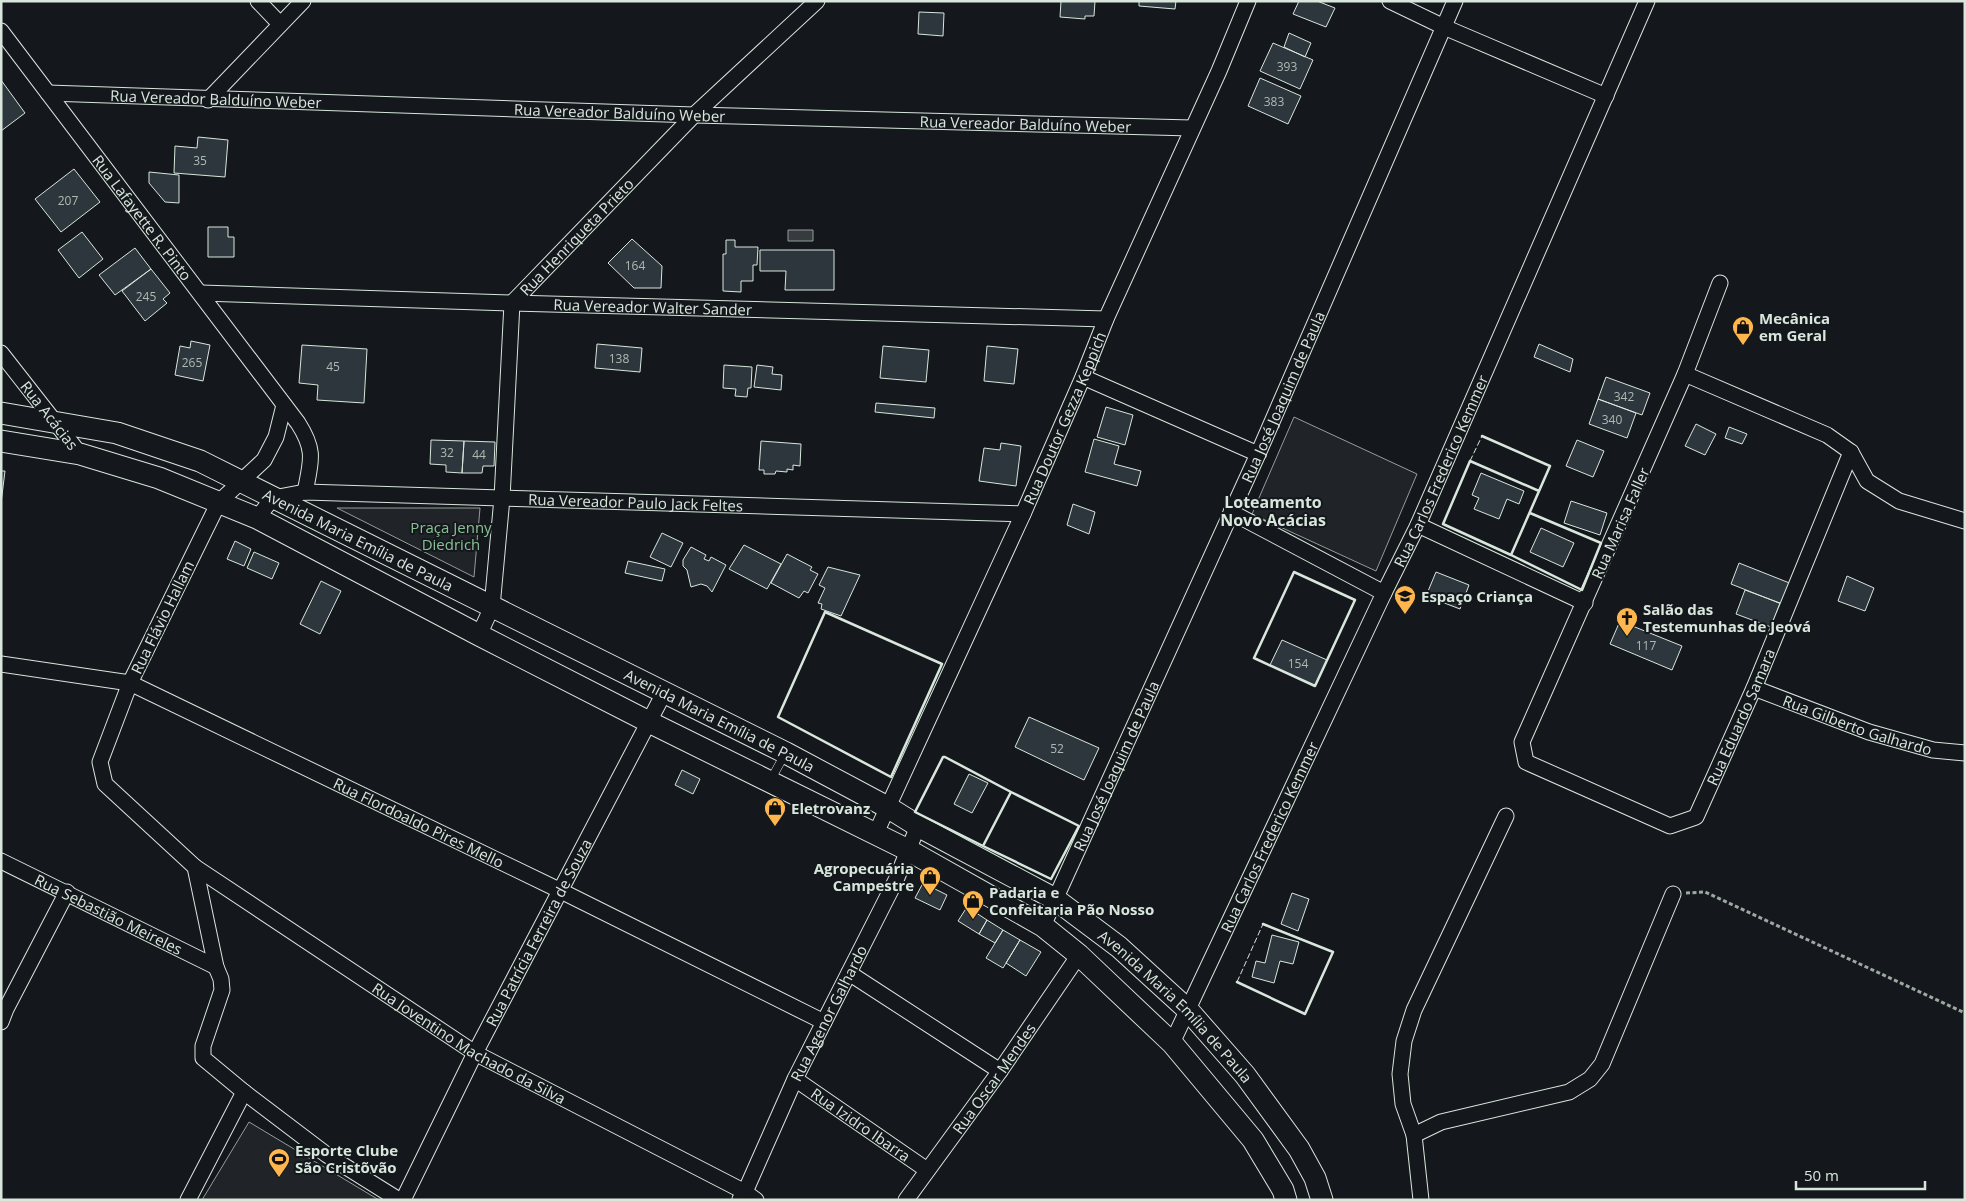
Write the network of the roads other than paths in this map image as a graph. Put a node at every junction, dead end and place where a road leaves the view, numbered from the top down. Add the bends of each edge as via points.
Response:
1 (258, 1) edge
2 (303, 1) edge
3 (817, 1) edge
4 (1248, 1) edge
5 (1390, 1) edge
6 (1455, 1) edge
7 (1646, 1) edge
8 (280, 24) junction
9 (1444, 27) junction
10 (1, 31) edge
11 (48, 94) junction
12 (1606, 96) junction
13 (208, 100) junction
14 (694, 115) junction
15 (1192, 128) junction
16 (1720, 283) dead end
17 (201, 292) junction
18 (512, 303) junction
19 (1106, 319) junction
20 (1, 353) edge
21 (1685, 374) junction
22 (1083, 377) junction
23 (284, 405) junction
24 (1, 413) edge
25 (54, 421) junction
26 (1, 441) edge
27 (1851, 452) junction
28 (80, 454) junction
29 (1258, 454) junction
30 (241, 482) junction
31 (305, 492) junction
32 (272, 498) junction
33 (502, 498) junction
34 (219, 502) junction
35 (1231, 512) junction
36 (1023, 514) junction
37 (257, 518) junction
38 (1965, 521) edge
39 (1418, 525) junction
40 (1384, 593) junction
41 (1585, 603) junction
42 (492, 607) junction
43 (479, 635) junction
44 (1, 664) edge
45 (130, 682) junction
46 (1754, 688) junction
47 (664, 693) junction
48 (649, 722) junction
49 (786, 753) junction
50 (1965, 753) edge
51 (100, 762) joint
52 (769, 783) junction
53 (889, 808) junction
54 (1506, 816) dead end
55 (918, 826) junction
56 (1670, 826) joint
57 (875, 835) junction
58 (908, 850) junction
59 (1, 861) edge
60 (194, 866) junction
61 (561, 891) junction
62 (66, 892) junction
63 (1673, 894) road end
64 (1056, 899) junction
65 (1043, 926) junction
66 (1079, 955) junction
67 (216, 967) junction
68 (849, 973) junction
69 (1188, 1010) junction
70 (1, 1022) edge
71 (824, 1022) junction
72 (1172, 1043) junction
73 (475, 1053) junction
74 (1000, 1071) junction
75 (795, 1079) junction
76 (244, 1092) junction
77 (1414, 1135) junction
78 (927, 1170) junction
79 (747, 1197) edge
80 (188, 1200) edge
81 (401, 1200) edge
82 (906, 1200) edge
83 (1286, 1200) edge
84 (1322, 1200) edge
85 (1422, 1200) edge

1 - 8 street
2 - 8 street
3 - 14 street, Rua Henriqueta Prieto
4 - 15 street, Rua Doutor Gezza Keppich
5 - 9 street
6 - 9 street, Rua José Joaquim de Paula
7 - 12 street, Rua Carlos Frederico Kemmer
8 - 13 street
9 - 12 street
9 - 29 street, Rua José Joaquim de Paula
10 - 11 street, Rua Lafayette R. Pinto
11 - 13 street, Rua Vereador Balduíno Weber
11 - 17 street, Rua Lafayette R. Pinto
12 - 39 street, Rua Carlos Frederico Kemmer
13 - 14 street, Rua Vereador Balduíno Weber
14 - 15 street, Rua Vereador Balduíno Weber
14 - 18 street, Rua Henriqueta Prieto
15 - 19 street, Rua Doutor Gezza Keppich
16 - 21 street, Rua Marisa Faller
17 - 18 street, Rua Vereador Walter Sander
17 - 23 street, Rua Lafayette R. Pinto
18 - 19 street, Rua Vereador Walter Sander
18 - 33 street, Rua Henriqueta Prieto
19 - 22 street, Rua Doutor Gezza Keppich
20 - 25 street, Rua Acácias
21 - 27 street via 1826,435
21 - 41 street, Rua Marisa Faller
22 - 29 street
22 - 36 street, Rua Doutor Gezza Keppich
23 - 30 street via 270,450
23 - 31 street, Rua Lafayette R. Pinto via 308,438 312,457
24 - 25 main road, Avenida Maria Emília de Paula
25 - 28 street, Rua Acácias
25 - 30 main road, Avenida Maria Emília de Paula via 117,433 200,461
26 - 28 main road, Avenida Maria Emília de Paula
27 - 38 street via 1867,481 1899,501
27 - 46 street, Rua Eduardo Samara
28 - 34 main road, Avenida Maria Emília de Paula via 159,478
29 - 35 street, Rua José Joaquim de Paula
30 - 32 main road, Avenida Maria Emília de Paula
30 - 34 street, Rua Flávio Hallam
31 - 32 street, Rua Vereador Paulo Jack Feltes
31 - 33 street, Rua Vereador Paulo Jack Feltes
32 - 37 street
32 - 42 main road, Avenida Maria Emília de Paula
33 - 36 street, Rua Vereador Paulo Jack Feltes
33 - 42 street, Rua Henriqueta Prieto
34 - 37 main road, Avenida Maria Emília de Paula
34 - 45 street, Rua Flávio Hallam
35 - 40 street
35 - 64 street, Rua José Joaquim de Paula
36 - 53 street, Rua Doutor Gezza Keppich
37 - 43 main road, Avenida Maria Emília de Paula
39 - 40 street, Rua Carlos Frederico Kemmer
39 - 41 street
40 - 69 street, Rua Carlos Frederico Kemmer
41 - 56 street, Rua Marisa Faller via 1522,742 1526,762
42 - 43 street, Rua Henriqueta Prieto
42 - 47 main road, Avenida Maria Emília de Paula
43 - 48 main road, Avenida Maria Emília de Paula
44 - 45 street, Rua Flordoaldo Pires Mello
45 - 51 street, Rua Flávio Hallam
45 - 61 street, Rua Flordoaldo Pires Mello
46 - 50 street, Rua Gilberto Galhardo via 1869,732 1933,750
46 - 56 street, Rua Eduardo Samara via 1696,817
47 - 48 street, Rua Patrícia Ferreira de Souza
47 - 49 main road, Avenida Maria Emília de Paula
48 - 52 main road, Avenida Maria Emília de Paula
48 - 61 street, Rua Patrícia Ferreira de Souza
49 - 52 lane
49 - 53 main road, Avenida Maria Emília de Paula
51 - 60 street, Rua Joventino Machado da Silva via 105,784
52 - 57 main road, Avenida Maria Emília de Paula
53 - 55 main road, Avenida Maria Emília de Paula
53 - 57 street, Rua Doutor Gezza Keppich
54 - 77 street via 1414,1010 1404,1041 1400,1074 1403,1104
55 - 58 street, Rua Agenor Galhardo
55 - 64 main road, Avenida Maria Emília de Paula
57 - 58 main road, Avenida Maria Emília de Paula
58 - 65 main road, Avenida Maria Emília de Paula
58 - 68 street, Rua Agenor Galhardo
59 - 62 street, Rua Sebastião Meireles
60 - 67 street
60 - 73 street, Rua Joventino Machado da Silva
61 - 71 street, Rua Flordoaldo Pires Mello
61 - 73 street, Rua Patrícia Ferreira de Souza
62 - 67 street, Rua Sebastião Meireles
62 - 70 street
63 - 77 street via 1602,1064 1590,1079 1570,1092 1441,1122
64 - 65 street, Rua José Joaquim de Paula
64 - 69 main road, Avenida Maria Emília de Paula via 1119,947
65 - 66 main road, Avenida Maria Emília de Paula
66 - 72 main road, Avenida Maria Emília de Paula
66 - 74 street, Rua Oscar Mendes
67 - 76 street via 222,990 203,1046 203,1058
68 - 71 street, Rua Agenor Galhardo
68 - 74 street
69 - 72 street, Rua Carlos Frederico Kemmer
69 - 84 main road, Avenida Maria Emília de Paula via 1245,1075 1299,1149 1315,1178
71 - 75 street, Rua Agenor Galhardo
72 - 83 main road, Avenida Maria Emília de Paula via 1253,1140
73 - 79 street, Rua Joventino Machado da Silva
73 - 81 street, Rua Patrícia Ferreira de Souza
74 - 78 street, Rua Oscar Mendes
75 - 78 street, Rua Izidro Ibarra
75 - 79 street, Rua Agenor Galhardo
76 - 80 street
76 - 81 street via 327,1155
77 - 85 street
78 - 82 street, Rua Oscar Mendes

